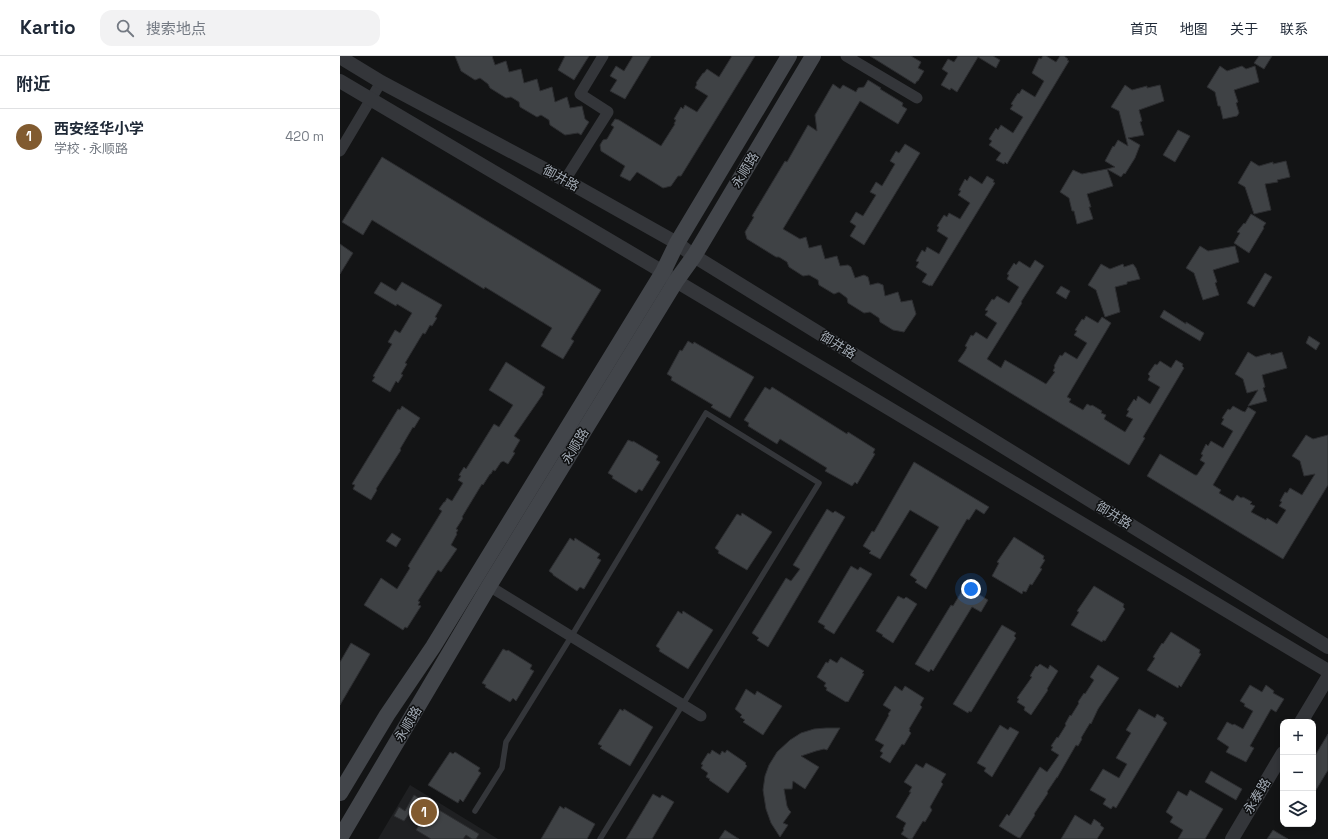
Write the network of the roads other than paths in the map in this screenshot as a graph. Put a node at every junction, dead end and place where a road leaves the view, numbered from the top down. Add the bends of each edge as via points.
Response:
1 (603, 56) edge
2 (788, 56) edge
3 (813, 56) edge
4 (846, 56) edge
5 (340, 57) edge
6 (340, 81) edge
7 (381, 82) junction
8 (917, 98) dead end
9 (370, 99) junction
10 (340, 151) edge
11 (565, 180) junction
12 (677, 243) junction
13 (694, 256) junction
14 (663, 272) junction
15 (676, 281) junction
16 (489, 586) junction
17 (571, 637) junction
18 (1328, 647) edge
19 (1328, 671) edge
20 (1328, 677) edge
21 (684, 705) junction
22 (701, 716) dead end
23 (1303, 719) edge
24 (1282, 755) edge
25 (340, 793) edge
26 (475, 811) dead end
27 (340, 838) edge
28 (600, 839) edge
29 (1232, 839) edge

1 - 11 street via 580,94 608,112
2 - 12 main road, 永顺路
3 - 13 main road, 永顺路
4 - 8 street
5 - 7 street, 御井路
6 - 9 street, 御井路
7 - 9 street
7 - 11 street, 御井路
9 - 10 street
9 - 14 street, 御井路
11 - 12 street, 御井路
12 - 13 street, 御井路
12 - 14 main road, 永顺路
13 - 15 main road, 永顺路
13 - 18 street, 御井路
14 - 15 street, 御井路
14 - 25 main road, 永顺路 via 433,647 387,715
15 - 16 main road, 永顺路
15 - 19 street, 御井路
16 - 17 street
16 - 27 main road, 永顺路
17 - 21 street
17 - 21 lane via 706,413 819,483
17 - 26 lane via 506,742 502,768
20 - 23 street
21 - 22 street
21 - 28 lane
24 - 29 street, 永泰路

